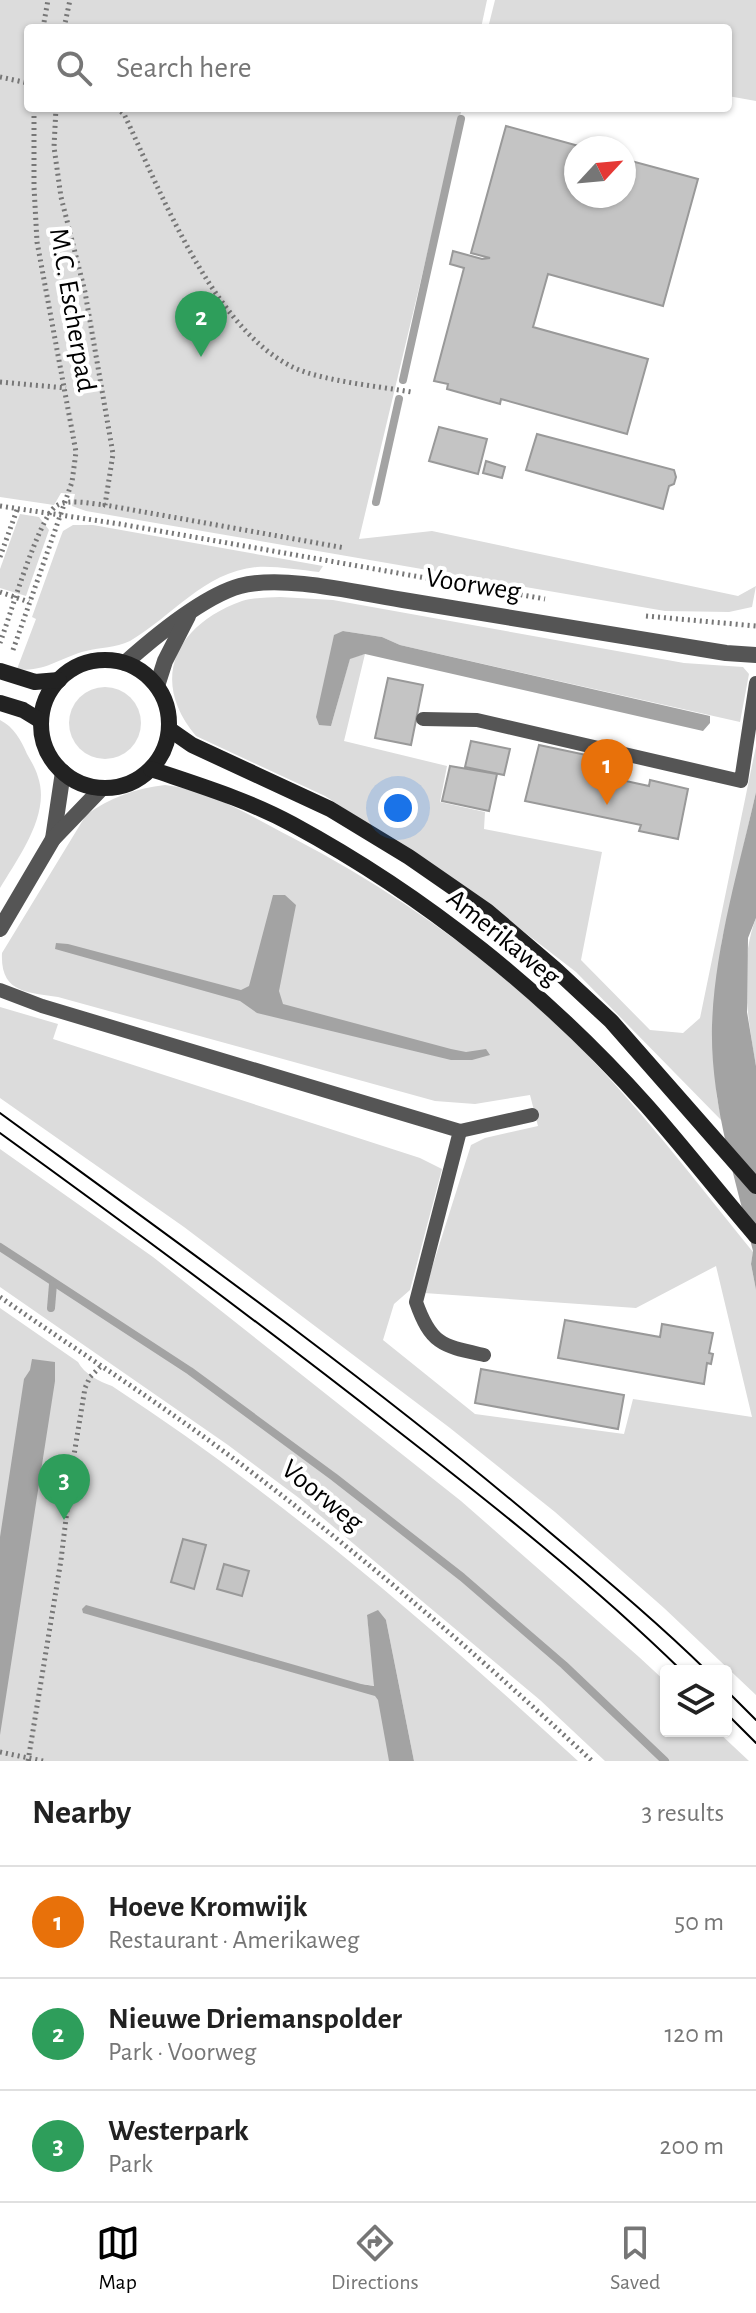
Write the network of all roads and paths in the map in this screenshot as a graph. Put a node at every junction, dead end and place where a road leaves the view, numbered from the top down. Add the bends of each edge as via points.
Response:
1 (48, 0) edge
2 (70, 0) edge
3 (44, 24) edge
4 (65, 24) edge
5 (0, 77) edge
6 (24, 82) edge
7 (34, 112) edge
8 (56, 112) edge
9 (121, 112) edge
10 (0, 382) edge
11 (66, 388) junction
12 (411, 392) dead end
13 (65, 502) junction
14 (105, 505) junction
15 (0, 506) edge
16 (18, 507) junction
17 (49, 512) junction
18 (61, 516) junction
19 (345, 548) dead end
20 (0, 557) edge
21 (0, 592) edge
22 (17, 597) junction
23 (30, 602) junction
24 (559, 602) dead end
25 (189, 615) junction
26 (637, 616) dead end
27 (756, 626) edge
28 (0, 643) edge
29 (13, 650) dead end
30 (756, 655) edge
31 (125, 663) junction
32 (0, 671) edge
33 (59, 680) junction
34 (756, 683) edge
35 (157, 686) junction
36 (0, 703) edge
37 (423, 719) dead end
38 (41, 721) junction
39 (169, 729) junction
40 (151, 769) junction
41 (63, 772) junction
42 (102, 788) junction
43 (53, 839) junction
44 (0, 929) edge
45 (0, 990) edge
46 (532, 1115) dead end
47 (460, 1131) junction
48 (756, 1186) edge
49 (756, 1236) edge
50 (0, 1297) edge
51 (484, 1355) dead end
52 (100, 1367) junction
53 (0, 1752) edge
54 (29, 1759) edge
55 (43, 1761) edge
56 (592, 1761) edge

1 - 3 path
2 - 4 path
5 - 6 path
7 - 11 path, M.C. Escherpad via 37,242
8 - 14 path via 61,197 85,292 113,454
9 - 12 path via 195,257 247,334 274,357 307,373
10 - 11 path
11 - 13 path, M.C. Escherpad via 76,452
13 - 14 path
13 - 17 path
13 - 18 path, M.C. Escherpad
14 - 19 path
15 - 16 path
16 - 17 path
16 - 20 path
17 - 18 path
17 - 22 path
18 - 23 path, M.C. Escherpad
18 - 24 path
21 - 22 path
22 - 23 path
22 - 28 path
23 - 29 path, M.C. Escherpad
25 - 30 street, Voorweg via 240,586 303,585
25 - 31 street, Voorweg
25 - 35 street
26 - 27 path
31 - 33 main road via 85,663
31 - 35 main road
32 - 33 main road via 35,682
33 - 38 main road
34 - 37 lane via 741,781 477,720
35 - 39 main road via 167,706
36 - 38 main road
38 - 41 main road via 46,749
39 - 40 main road via 164,751
39 - 48 main road, Amerikaweg via 192,745 330,809 487,911 611,1021
40 - 42 main road via 128,784
40 - 49 main road, Amerikaweg via 290,823 384,879 482,948 598,1054
41 - 42 main road
41 - 43 street
42 - 43 street
43 - 44 street
45 - 47 lane
46 - 47 lane
47 - 51 lane via 416,1302 425,1327 445,1346
50 - 52 path, Voorweg
52 - 54 path via 85,1388
52 - 56 path, Voorweg via 301,1510
53 - 54 path
54 - 55 path

